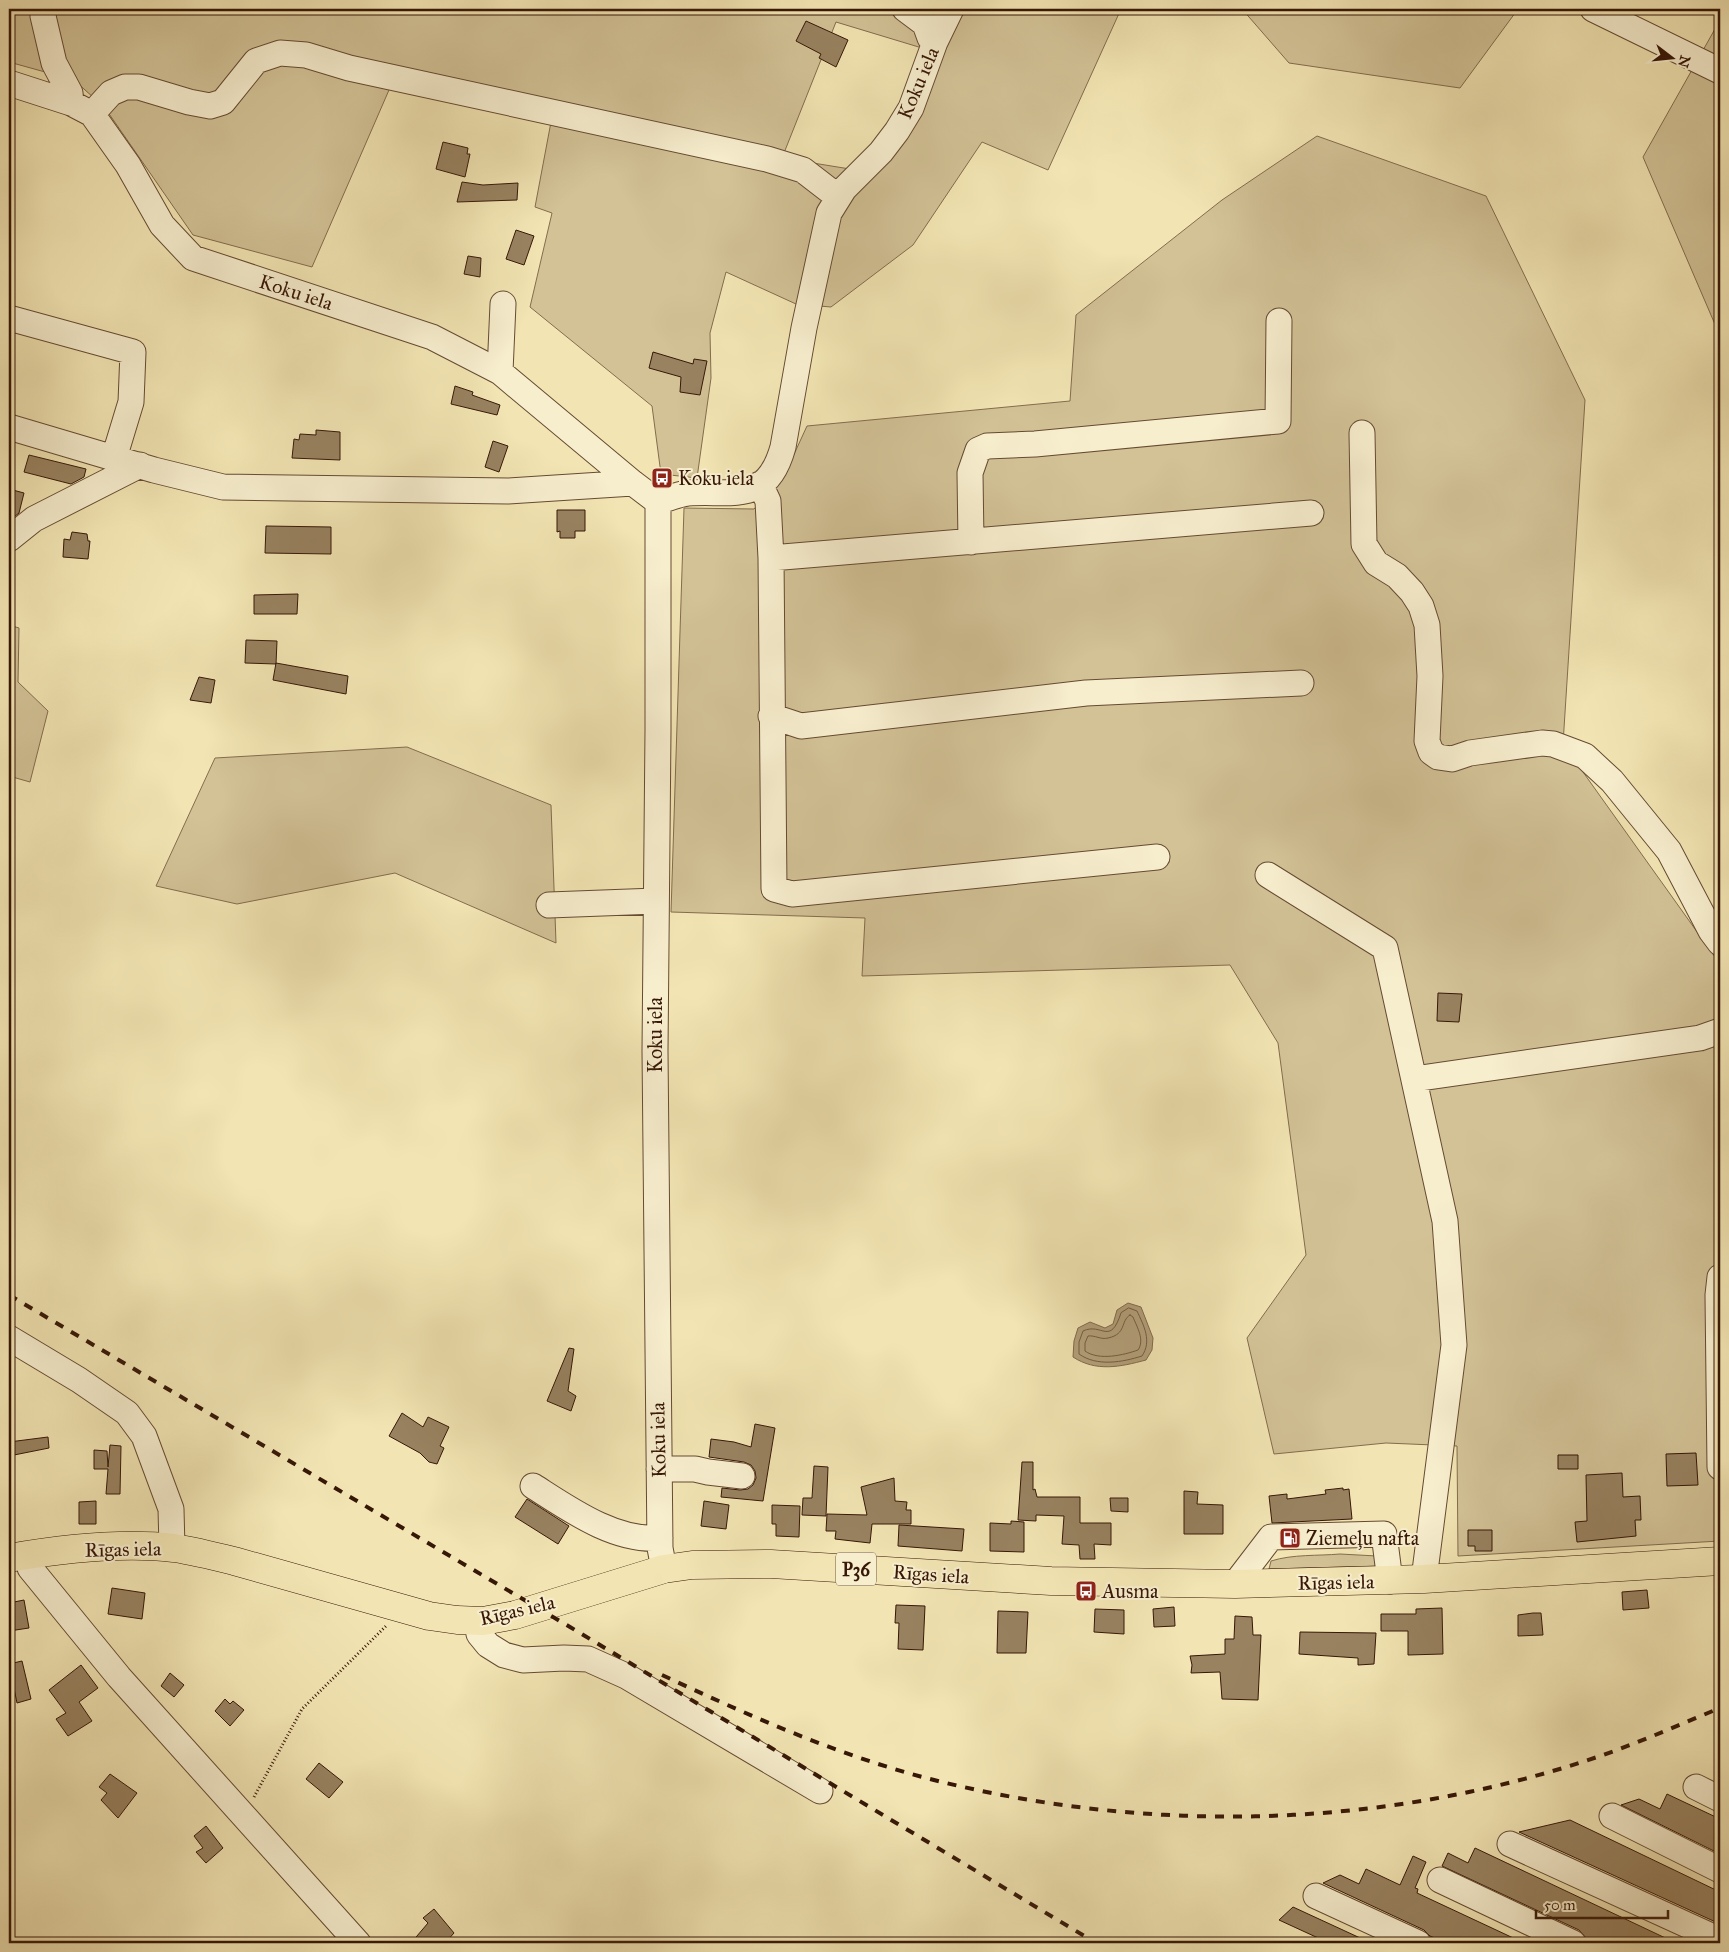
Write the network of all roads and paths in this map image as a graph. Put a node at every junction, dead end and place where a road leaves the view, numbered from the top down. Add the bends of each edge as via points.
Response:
1 (44, 9) edge
2 (905, 9) edge
3 (951, 9) edge
4 (1593, 9) edge
5 (935, 42) junction
6 (1720, 71) edge
7 (9, 83) edge
8 (81, 109) junction
9 (838, 197) junction
10 (503, 304) dead end
11 (9, 318) edge
12 (1279, 321) dead end
13 (500, 372) junction
14 (9, 427) edge
15 (1362, 433) dead end
16 (114, 458) junction
17 (140, 466) junction
18 (633, 483) junction
19 (760, 484) junction
20 (658, 502) junction
21 (1311, 513) dead end
22 (9, 539) edge
23 (971, 542) junction
24 (771, 558) junction
25 (1301, 683) dead end
26 (771, 716) junction
27 (1157, 857) dead end
28 (1268, 875) dead end
29 (656, 901) junction
30 (549, 905) dead end
31 (1720, 943) edge
32 (1720, 1031) edge
33 (1414, 1078) junction
34 (1720, 1277) edge
35 (9, 1338) edge
36 (1720, 1434) edge
37 (1720, 1467) edge
38 (659, 1469) junction
39 (742, 1476) dead end
40 (533, 1486) dead end
41 (660, 1538) junction
42 (172, 1548) junction
43 (18, 1557) edge
44 (1720, 1561) edge
45 (664, 1569) junction
46 (1424, 1580) junction
47 (1390, 1581) junction
48 (1235, 1584) junction
49 (403, 1609) junction
50 (477, 1621) junction
51 (1696, 1787) dead end
52 (820, 1792) dead end
53 (1720, 1799) edge
54 (1612, 1816) dead end
55 (244, 1818) junction
56 (1510, 1844) dead end
57 (1720, 1870) edge
58 (1440, 1880) dead end
59 (1316, 1896) dead end
60 (1720, 1940) edge
61 (358, 1943) edge
62 (1418, 1943) edge
63 (1573, 1943) edge

1 - 8 street, Koku iela via 54,63
2 - 5 street via 925,24
3 - 5 street, Koku iela
4 - 6 street
5 - 9 street, Koku iela via 911,108 897,131
7 - 8 street
8 - 9 street via 124,87 139,87 210,106 223,102 256,61 280,53 306,55 349,68 767,159 803,170
8 - 13 street, Koku iela via 128,165 162,225 193,258 432,337
9 - 19 street, Koku iela via 829,213 819,258 783,447 772,475
10 - 13 street
11 - 16 street via 133,352 131,402
12 - 23 street via 1278,421 987,446 978,450 970,473
13 - 18 street, Koku iela
14 - 16 street
15 - 31 street via 1364,544 1376,563 1397,576 1412,592 1427,625 1430,676 1427,741 1431,752 1452,758 1542,743 1585,756 1612,781 1670,851 1710,931
16 - 17 street
17 - 18 street via 224,487 508,491
17 - 22 street via 34,519
18 - 20 street, Koku iela
19 - 20 street, Koku iela via 736,494 686,493
19 - 24 street via 768,501
20 - 29 street, Koku iela
21 - 23 street
23 - 24 street
24 - 26 street
25 - 26 street via 1086,693 801,726
26 - 27 street via 774,889 792,894
28 - 33 street via 1385,948
29 - 30 street
29 - 38 street, Koku iela via 654,1051
32 - 33 street via 1700,1038
33 - 46 street via 1445,1221 1454,1345
34 - 36 street
35 - 42 street via 80,1380 127,1413 144,1436 138,1451 171,1509
36 - 37 street
38 - 39 street via 689,1468
38 - 41 street, Koku iela
40 - 41 street via 601,1526 646,1539
41 - 45 street, Koku iela
42 - 43 main road, Rīgas iela / P36 via 105,1546
42 - 49 main road, Rīgas iela / P36 via 216,1556
43 - 55 street
44 - 46 main road, Rīgas iela / P36
45 - 48 main road, Rīgas iela / P36 via 692,1564 771,1564 1051,1581
45 - 50 main road, Rīgas iela / P36 via 515,1615
46 - 47 main road, Rīgas iela / P36
47 - 48 main road, Rīgas iela / P36
47 - 48 street via 1384,1534 1270,1537
49 - 50 main road, Rīgas iela / P36
49 - 55 path via 302,1709
50 - 52 street via 479,1634 488,1645 504,1655 523,1660 588,1659 626,1676
51 - 53 street
54 - 57 street
55 - 61 street
56 - 60 street
58 - 63 street
59 - 62 street

